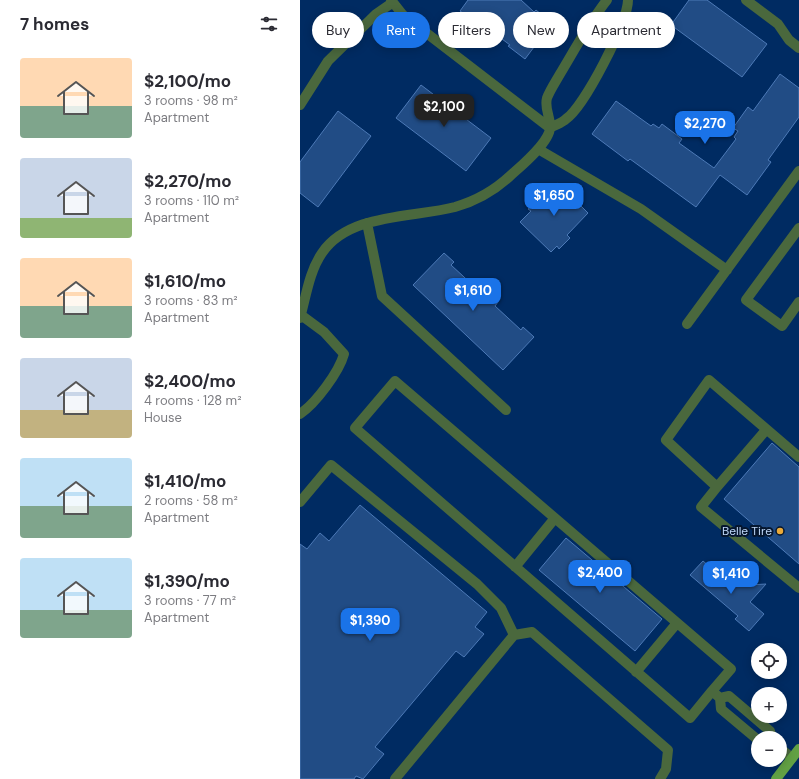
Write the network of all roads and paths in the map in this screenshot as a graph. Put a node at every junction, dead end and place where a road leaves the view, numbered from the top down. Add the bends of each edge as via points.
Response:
1 (607, 0) edge
2 (628, 0) edge
3 (746, 0) edge
4 (391, 1) edge
5 (799, 48) edge
6 (300, 105) edge
7 (550, 128) junction
8 (538, 149) junction
9 (799, 171) edge
10 (367, 223) junction
11 (799, 228) edge
12 (796, 239) edge
13 (727, 270) junction
14 (799, 302) edge
15 (300, 317) edge
16 (687, 324) dead end
17 (506, 410) dead end
18 (300, 414) edge
19 (766, 430) junction
20 (799, 457) edge
21 (717, 487) junction
22 (300, 502) edge
23 (555, 518) junction
24 (515, 567) junction
25 (799, 588) edge
26 (677, 623) junction
27 (514, 635) junction
28 (636, 672) junction
29 (716, 694) junction
30 (770, 731) edge
31 (751, 734) edge
32 (799, 749) edge
33 (787, 754) edge
34 (792, 758) junction
35 (395, 779) edge
36 (660, 779) edge
37 (776, 779) edge

1 - 7 lane via 588,26 547,98 546,112
2 - 7 lane via 628,8 615,42 597,74 567,119
3 - 5 lane via 778,24 789,40
4 - 6 lane via 328,61
4 - 7 lane via 403,15
7 - 8 lane
8 - 10 lane via 510,176 491,191 475,199 456,206
8 - 13 lane via 641,209
9 - 13 lane
10 - 15 lane via 351,228 333,240 322,254 313,272
10 - 17 lane via 382,296
11 - 12 lane
12 - 14 lane via 746,300 782,326
13 - 16 lane
15 - 18 lane via 324,332 344,354 333,376 307,409
19 - 20 lane
19 - 21 lane
19 - 21 lane via 709,380 666,440
21 - 25 lane via 700,507
22 - 27 lane via 331,465 477,584 501,608
23 - 24 lane
23 - 24 lane via 395,381 355,428
23 - 26 lane
24 - 28 lane
26 - 28 lane
26 - 29 lane via 730,669
27 - 35 lane
27 - 36 lane via 532,632 668,750 666,769
28 - 29 lane via 690,718
29 - 30 lane via 729,696
29 - 31 lane via 721,709
32 - 34 main road
33 - 34 lane
34 - 37 main road

